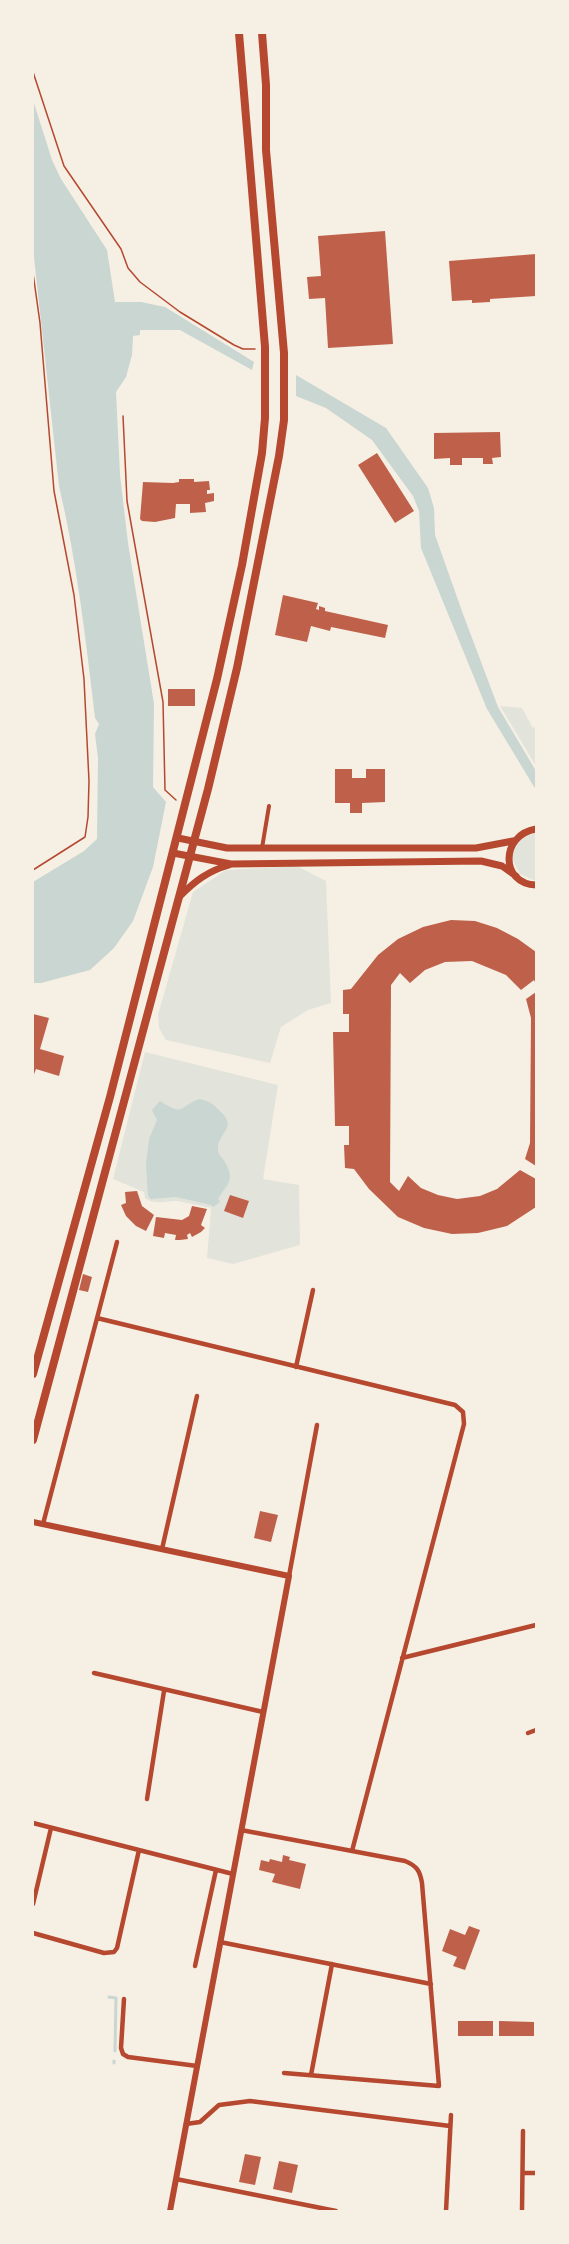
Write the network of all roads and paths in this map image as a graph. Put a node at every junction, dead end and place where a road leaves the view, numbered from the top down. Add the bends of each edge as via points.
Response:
1 (239, 33) edge
2 (262, 33) edge
3 (33, 72) edge
4 (33, 273) edge
5 (265, 347) junction
6 (123, 416) dead end
7 (268, 806) dead end
8 (185, 807) junction
9 (536, 829) edge
10 (178, 838) junction
11 (513, 841) junction
12 (194, 842) junction
13 (262, 848) junction
14 (173, 853) junction
15 (190, 856) junction
16 (231, 864) junction
17 (33, 870) edge
18 (516, 876) junction
19 (534, 887) edge
20 (180, 896) junction
21 (117, 1242) dead end
22 (313, 1290) dead end
23 (97, 1318) junction
24 (296, 1367) junction
25 (33, 1372) edge
26 (197, 1396) dead end
27 (317, 1425) dead end
28 (33, 1440) edge
29 (33, 1522) edge
30 (43, 1524) junction
31 (162, 1549) junction
32 (289, 1576) junction
33 (536, 1625) edge
34 (402, 1659) junction
35 (94, 1673) dead end
36 (164, 1691) junction
37 (263, 1712) junction
38 (536, 1730) edge
39 (528, 1733) dead end
40 (147, 1799) dead end
41 (33, 1823) edge
42 (51, 1828) junction
43 (241, 1830) junction
44 (139, 1850) junction
45 (352, 1851) junction
46 (216, 1870) junction
47 (233, 1874) junction
48 (33, 1904) edge
49 (33, 1933) edge
50 (220, 1942) junction
51 (332, 1964) junction
52 (195, 1966) dead end
53 (431, 1984) junction
54 (124, 1999) dead end
55 (197, 2066) junction
56 (284, 2073) dead end
57 (311, 2075) junction
58 (451, 2115) dead end
59 (186, 2124) junction
60 (450, 2126) junction
61 (523, 2131) dead end
62 (524, 2173) junction
63 (536, 2174) edge
64 (176, 2179) junction
65 (170, 2211) edge
66 (336, 2211) edge
67 (446, 2211) edge
68 (522, 2211) edge

1 - 5 main road
2 - 12 main road via 266,150 284,353 284,420 237,668
3 - 5 path via 64,166 121,249 128,268 180,312 224,339 243,349
4 - 17 path via 54,492 66,544 82,665 89,781 84,837
5 - 8 main road via 262,453 220,668
6 - 8 path via 128,501 163,702 165,790
7 - 13 street
8 - 10 main road
9 - 11 main road
10 - 12 main road
10 - 14 main road
11 - 13 main road via 476,848
11 - 18 main road via 508,859
12 - 13 main road
12 - 15 main road
14 - 15 main road
14 - 25 main road
15 - 16 main road
15 - 20 main road
16 - 18 main road via 481,861 502,866
16 - 20 main road via 212,870
18 - 19 main road
20 - 28 main road
21 - 23 street
22 - 24 street
23 - 24 street
23 - 30 street
24 - 34 street via 455,1405 463,1412 464,1424
26 - 31 street
27 - 32 street
29 - 30 street
30 - 31 street
31 - 32 street
32 - 37 street
33 - 34 street
34 - 45 street
35 - 36 street
36 - 37 street
36 - 40 street
37 - 43 street
38 - 39 street
41 - 42 street
42 - 44 street
42 - 48 street
43 - 45 street
43 - 47 street
44 - 46 street
44 - 49 street via 114,1952 104,1953
45 - 53 street via 405,1862 419,1871
46 - 47 street
46 - 52 street
47 - 50 street
50 - 51 street
50 - 55 street
51 - 53 street
51 - 57 street
53 - 57 street via 439,2086
54 - 55 street via 123,2054
55 - 59 street
56 - 57 street
58 - 60 street
59 - 60 street via 200,2122 213,2109 227,2103 250,2101
59 - 64 street
60 - 67 street
61 - 62 street
62 - 63 street
62 - 68 street
64 - 65 street
64 - 66 street

